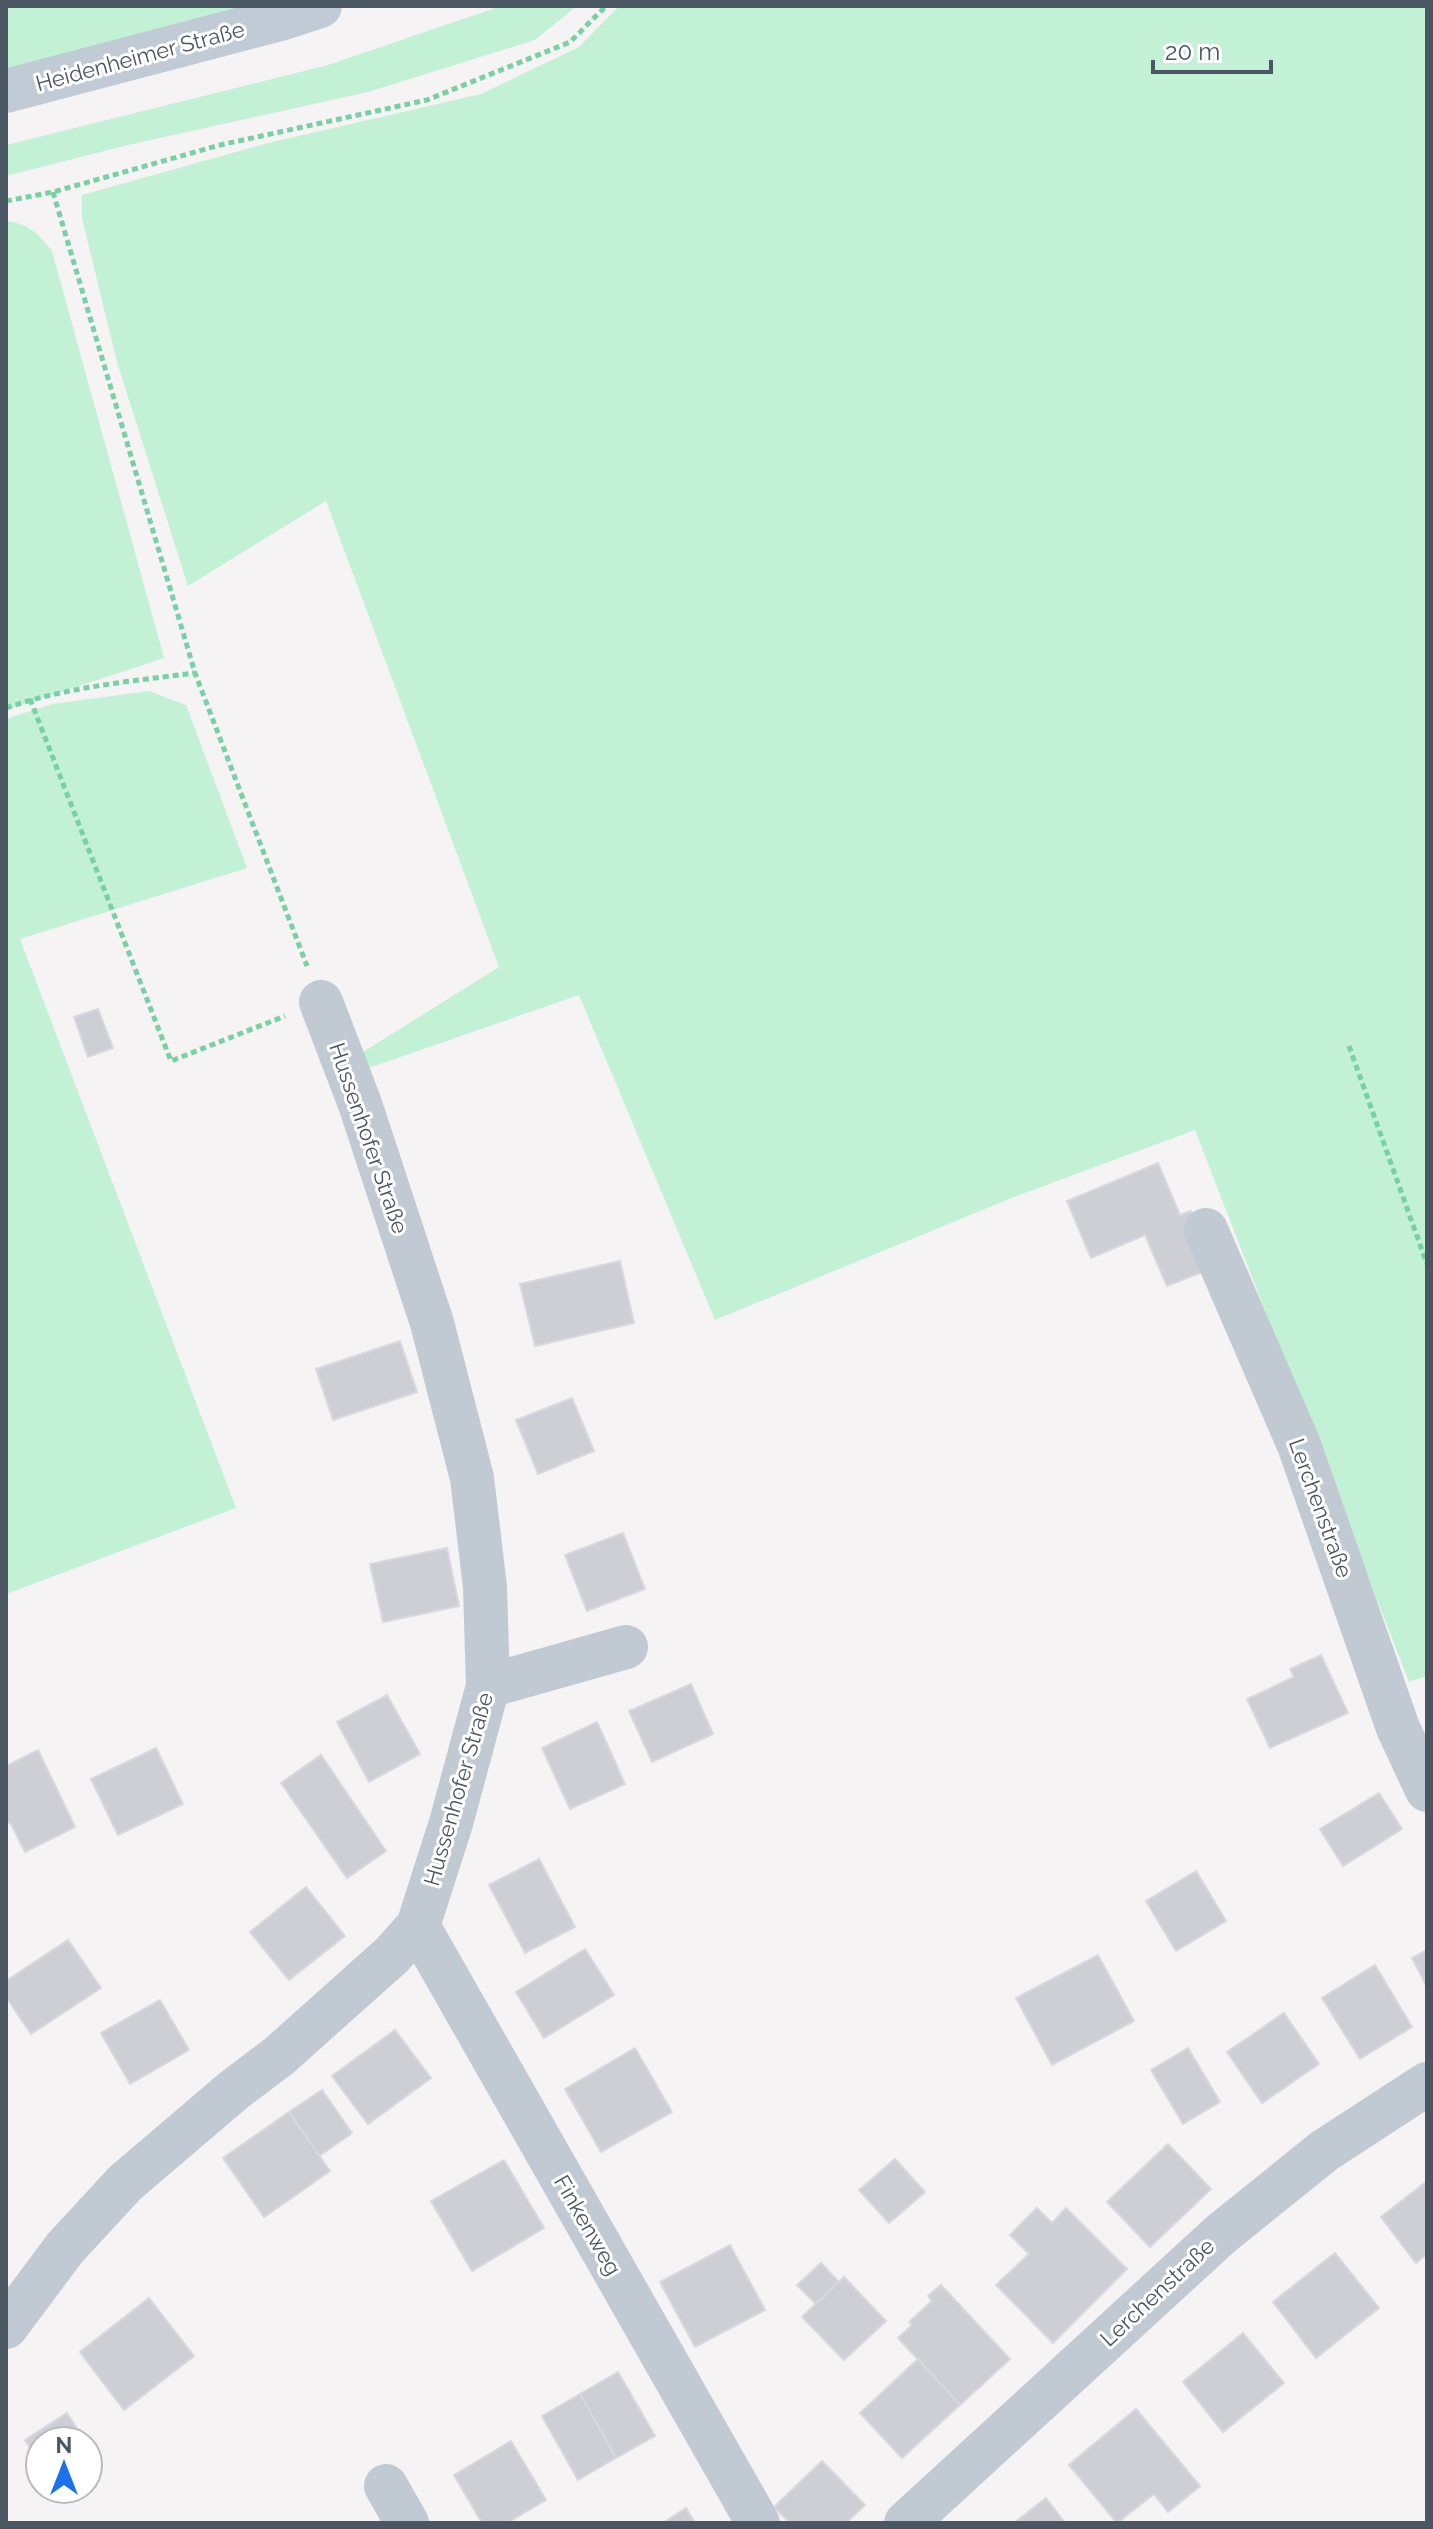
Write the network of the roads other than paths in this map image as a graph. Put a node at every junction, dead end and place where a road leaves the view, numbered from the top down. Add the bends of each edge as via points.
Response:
1 (320, 6) edge
2 (6, 91) edge
3 (321, 1002) road end
4 (1206, 1230) dead end
5 (626, 1647) dead end
6 (488, 1686) junction
7 (1427, 1790) edge
8 (418, 1926) junction
9 (1427, 2084) edge
10 (6, 2327) edge
11 (758, 2523) edge
12 (906, 2523) edge

1 - 2 street, Heidenheimer Straße
3 - 6 street, Hussenhofer Straße via 432,1323 472,1478 485,1587
4 - 7 street, Lerchenstraße via 1299,1445 1398,1728
5 - 6 street
6 - 8 street, Hussenhofer Straße
8 - 10 street, Hussenhofer Straße via 279,2056 125,2183 65,2248
8 - 11 street, Finkenweg
9 - 12 street, Lerchenstraße via 1324,2151 1221,2234

